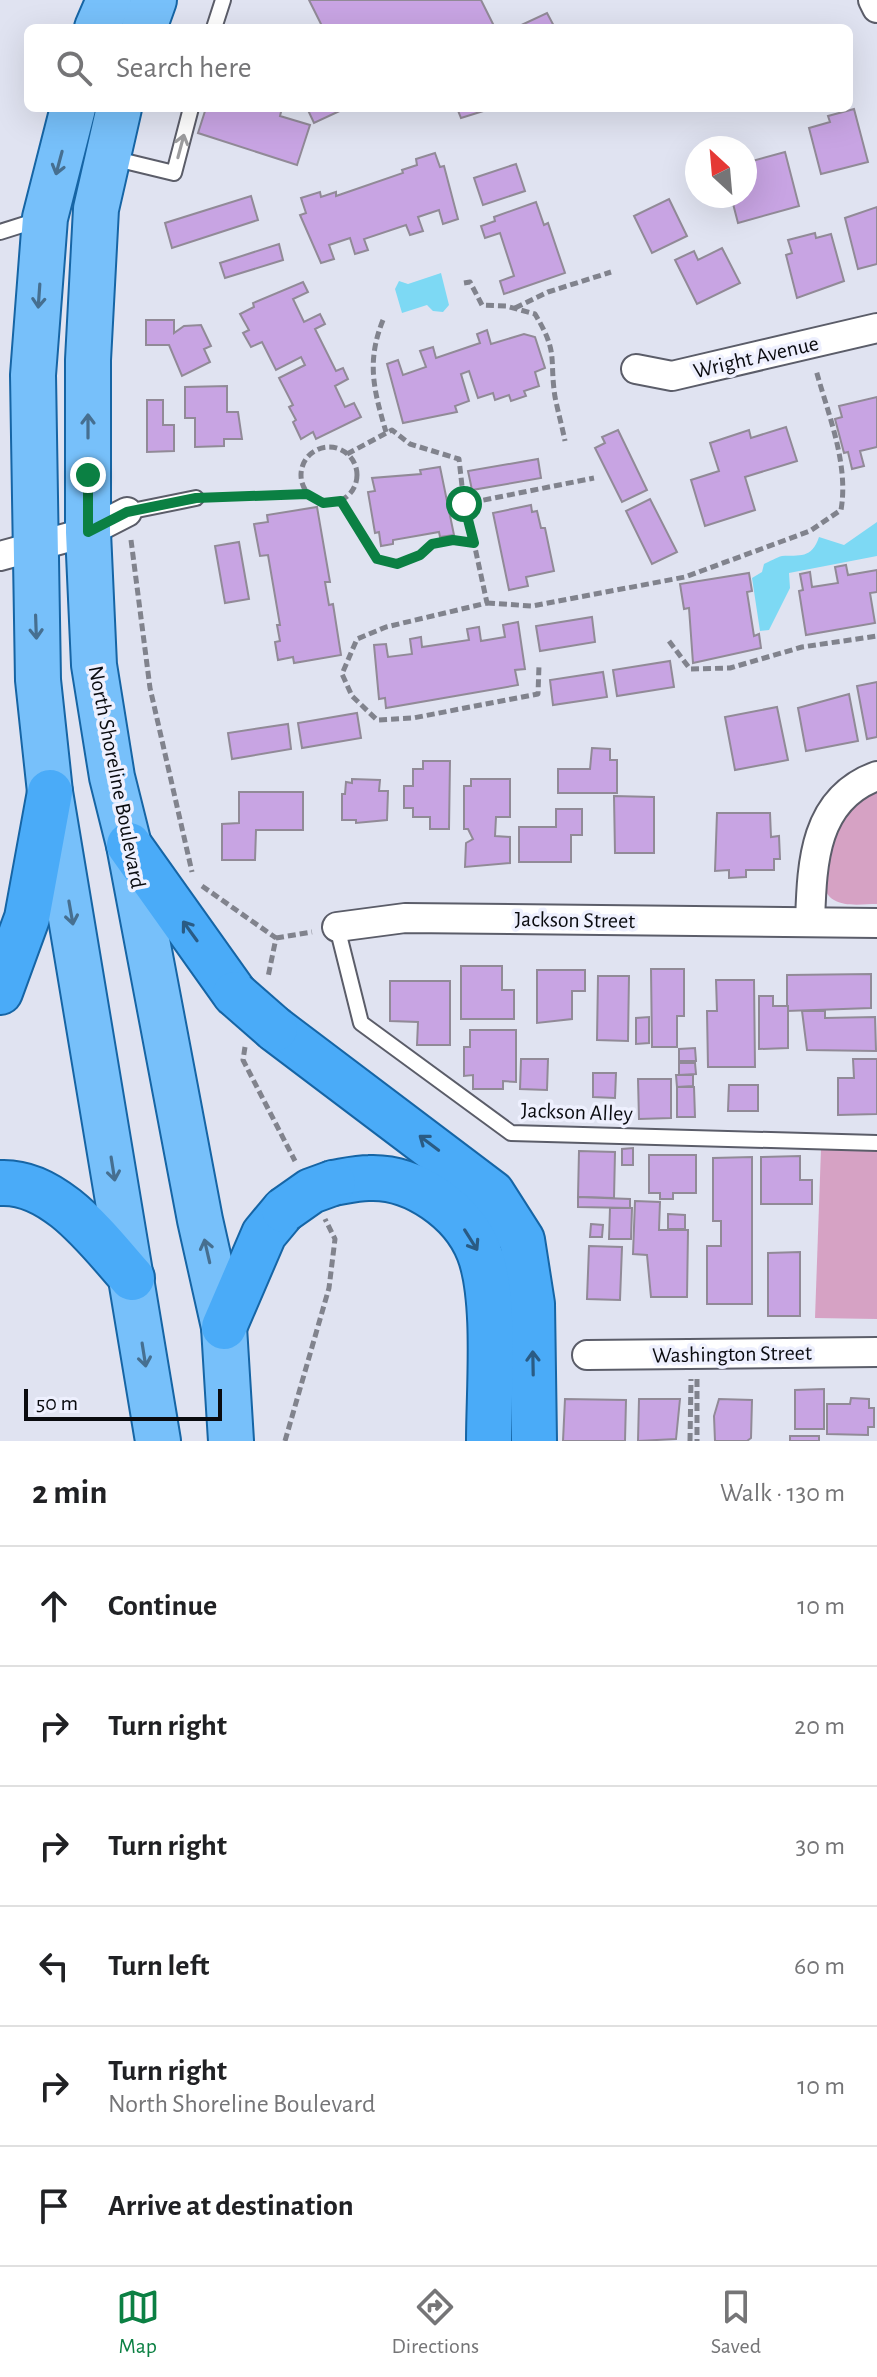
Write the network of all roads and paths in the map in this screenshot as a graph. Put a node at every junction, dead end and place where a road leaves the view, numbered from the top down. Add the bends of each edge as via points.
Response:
1 (109, 0) edge
2 (154, 0) edge
3 (223, 0) edge
4 (873, 0) edge
5 (877, 8) edge
6 (99, 24) edge
7 (145, 24) edge
8 (215, 24) edge
9 (72, 112) edge
10 (118, 112) edge
11 (190, 112) edge
12 (108, 157) junction
13 (45, 218) junction
14 (0, 232) edge
15 (611, 272) dead end
16 (464, 283) dead end
17 (515, 308) junction
18 (383, 320) dead end
19 (877, 328) edge
20 (636, 369) dead end
21 (816, 370) dead end
22 (386, 432) junction
23 (565, 441) dead end
24 (347, 454) junction
25 (594, 478) dead end
26 (307, 494) junction
27 (196, 498) joint
28 (341, 501) junction
29 (464, 504) junction
30 (127, 512) joint
31 (88, 532) junction
32 (474, 543) junction
33 (17, 553) edge
34 (487, 603) junction
35 (877, 636) edge
36 (669, 641) dead end
37 (539, 665) dead end
38 (877, 776) edge
39 (50, 792) junction
40 (129, 845) junction
41 (810, 922) junction
42 (877, 923) edge
43 (337, 927) junction
44 (276, 938) dead end
45 (0, 992) edge
46 (877, 1143) edge
47 (0, 1183) edge
48 (132, 1278) junction
49 (224, 1327) junction
50 (877, 1352) edge
51 (694, 1354) junction
52 (587, 1355) dead end
53 (158, 1441) edge
54 (231, 1441) edge
55 (489, 1441) edge
56 (534, 1441) edge
57 (690, 1441) edge
58 (697, 1441) edge

1 - 6 main road
2 - 7 main road
3 - 8 lane
4 - 5 street
9 -> 13 main road
10 - 12 main road, North Shoreline Boulevard
12 -> 11 lane via 174,173
31 -> 12 main road, North Shoreline Boulevard via 91,287 96,209
13 - 14 lane
13 -> 33 main road
15 - 17 path
16 - 17 path via 470,282 482,305
17 - 23 path via 535,314 549,338
18 - 22 path via 372,347 374,393
19 - 20 street, Wright Avenue via 672,376
21 - 34 path via 840,457 841,510 810,531 685,577 532,606
22 - 24 path
22 - 29 path via 459,459
24 - 26 path via 330,447 312,452 301,467
24 - 28 path via 357,479
25 - 29 path
26 - 27 path
26 - 28 path via 323,503
27 - 30 lane
28 - 32 path via 377,559 397,564 432,544
29 - 32 path
30 - 31 street
31 - 33 street
31 - 40 main road, North Shoreline Boulevard via 94,665
32 - 34 path
33 -> 39 main road
34 - 37 path via 357,639 342,674 352,696 377,720 413,718 538,694
35 - 36 path via 802,647 730,668 690,669
38 - 41 street via 843,801 820,828 811,871
39 - 45 highway via 27,918
39 -> 48 main road
49 -> 40 main road, North Shoreline Boulevard
56 -> 40 highway, bridge via 532,1304 522,1240 492,1193 235,994
41 - 42 street, Jackson Street
41 - 43 street, Jackson Street via 405,918
43 - 44 path
43 - 46 lane, Jackson Alley via 361,1023 511,1133
47 - 48 highway via 12,1182 47,1196 89,1230
48 -> 53 main road
49 - 54 main road, North Shoreline Boulevard
49 -> 55 highway, bridge via 264,1234 284,1210 311,1191 372,1177 431,1195 458,1218 479,1253 487,1301
50 - 51 street, Washington Street
51 - 52 street, Washington Street
51 - 57 path
51 - 58 path

